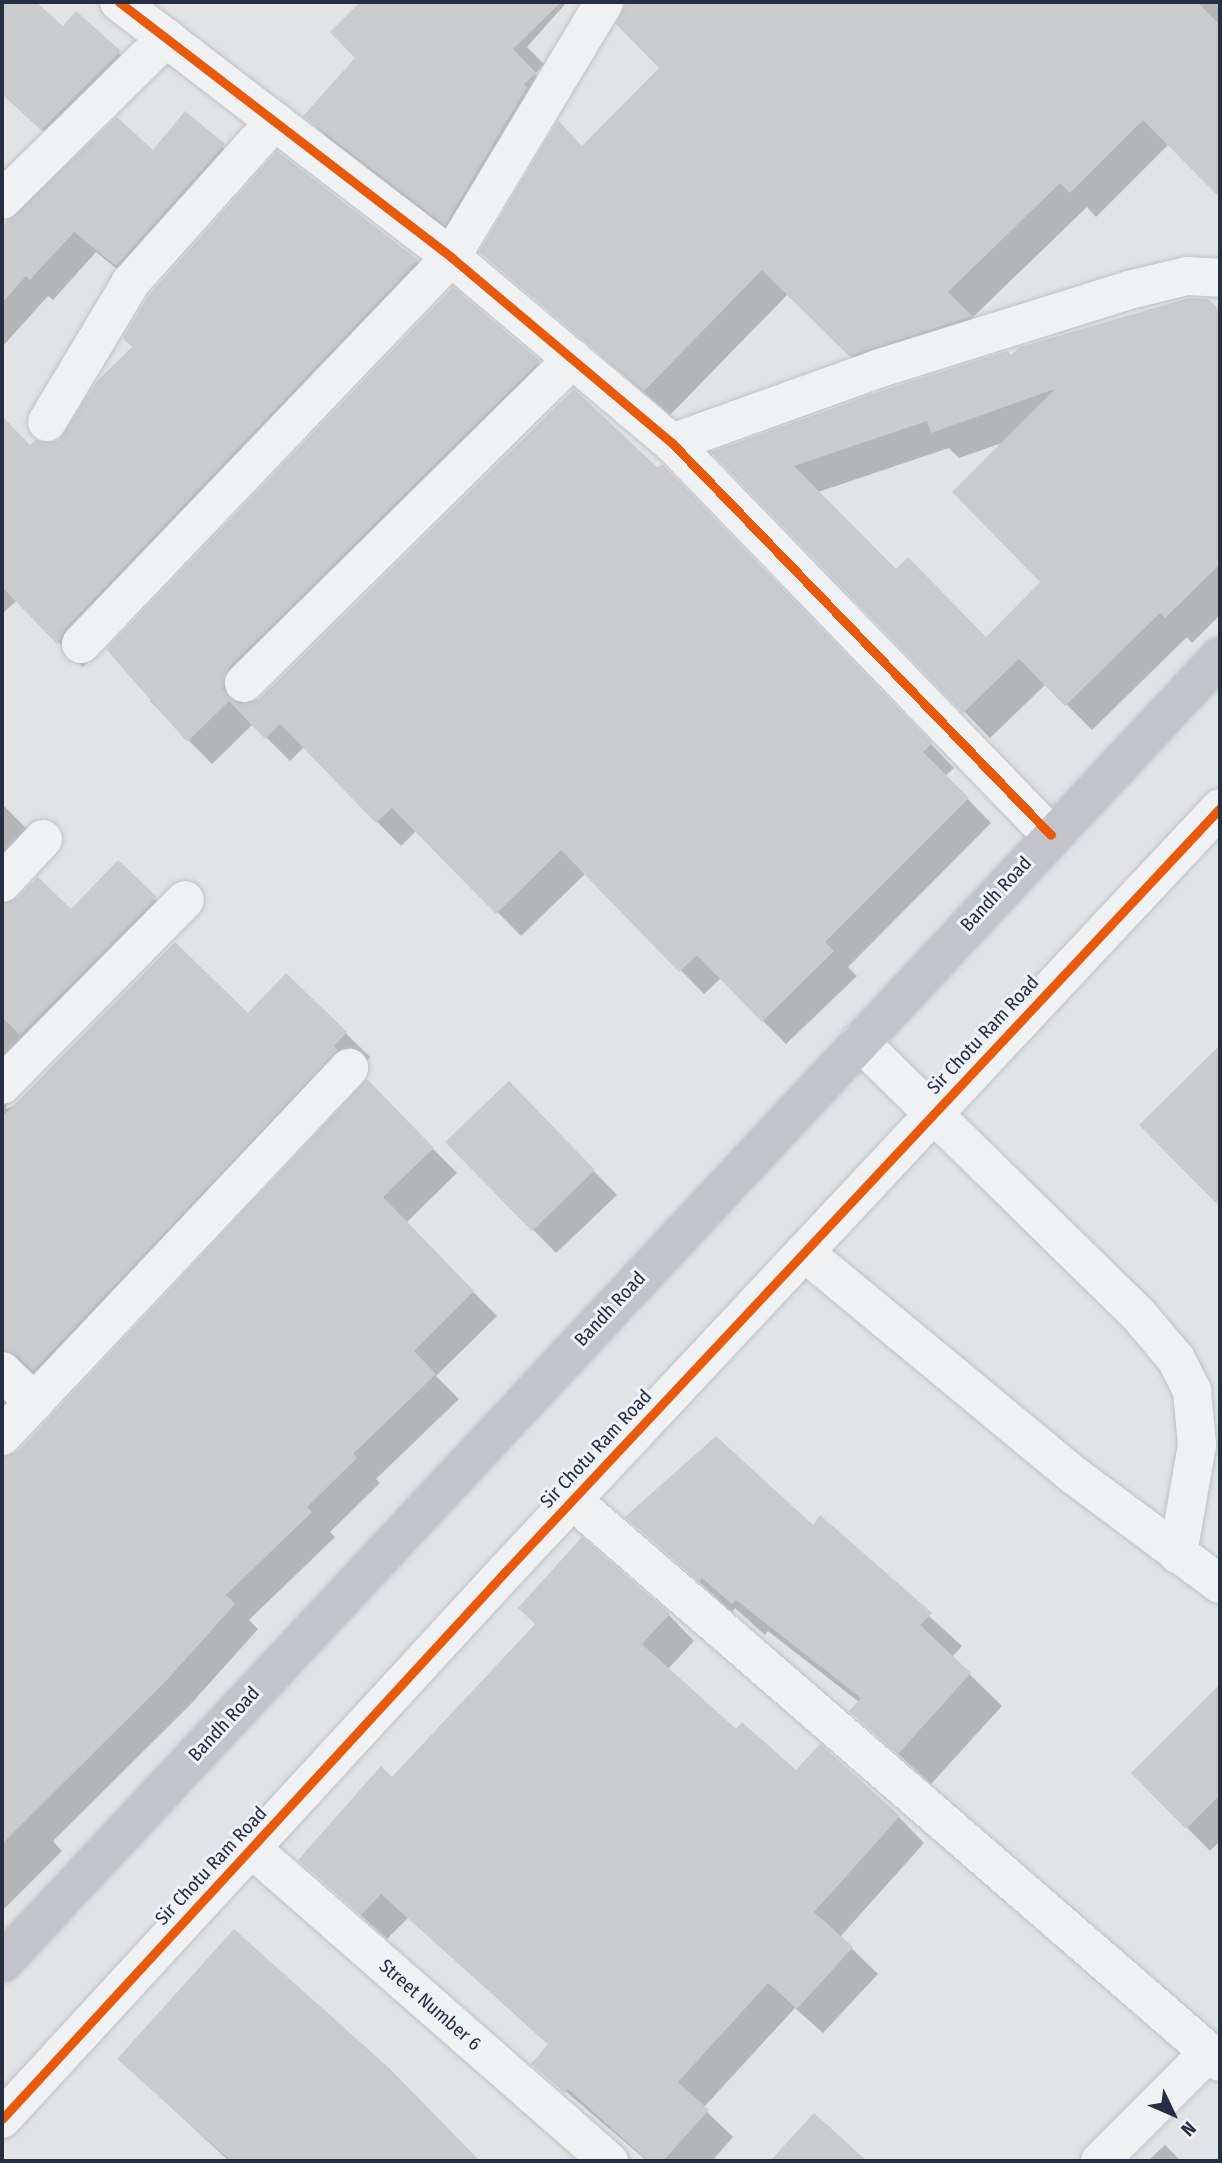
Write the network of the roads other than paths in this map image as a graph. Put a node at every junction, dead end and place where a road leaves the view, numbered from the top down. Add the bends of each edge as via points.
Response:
1 (119, 2) edge
2 (604, 2) edge
3 (166, 38) junction
4 (275, 121) junction
5 (2, 200) edge
6 (451, 257) junction
7 (1220, 278) edge
8 (573, 359) junction
9 (47, 422) dead end
10 (672, 443) junction
11 (80, 644) dead end
12 (1220, 657) edge
13 (244, 683) dead end
14 (1220, 808) edge
15 (1051, 835) junction
16 (43, 839) dead end
17 (2, 883) edge
18 (185, 900) dead end
19 (860, 1042) junction
20 (349, 1068) dead end
21 (2, 1085) edge
22 (936, 1111) junction
23 (804, 1252) junction
24 (2, 1371) edge
25 (34, 1402) junction
26 (2, 1436) edge
27 (572, 1500) junction
28 (1178, 1554) junction
29 (1220, 1584) edge
30 (251, 1848) junction
31 (2, 1963) edge
32 (1215, 2057) edge
33 (2, 2119) edge
34 (609, 2161) edge
35 (1100, 2161) edge

1 - 3 street
2 - 6 street
3 - 4 street
3 - 5 street
4 - 6 street
4 - 9 street via 131,282
6 - 8 street
6 - 11 street
7 - 10 street via 1187,276 1129,290 877,369
8 - 10 street
8 - 13 street
10 - 15 street
12 - 15 street, Bandh Road
14 - 22 street, Sir Chotu Ram Road
15 - 19 street, Bandh Road
16 - 17 street
18 - 21 street
19 - 22 street
19 - 31 street, Bandh Road
20 - 25 street
22 - 23 street, Sir Chotu Ram Road
22 - 28 street via 1137,1313 1176,1359 1192,1391 1197,1445
23 - 27 street, Sir Chotu Ram Road
23 - 28 street via 1075,1476
24 - 25 street
25 - 26 street
27 - 30 street, Sir Chotu Ram Road
27 - 32 street
28 - 29 street
30 - 33 street, Sir Chotu Ram Road
30 - 34 street, Street Number 6
32 - 35 street

